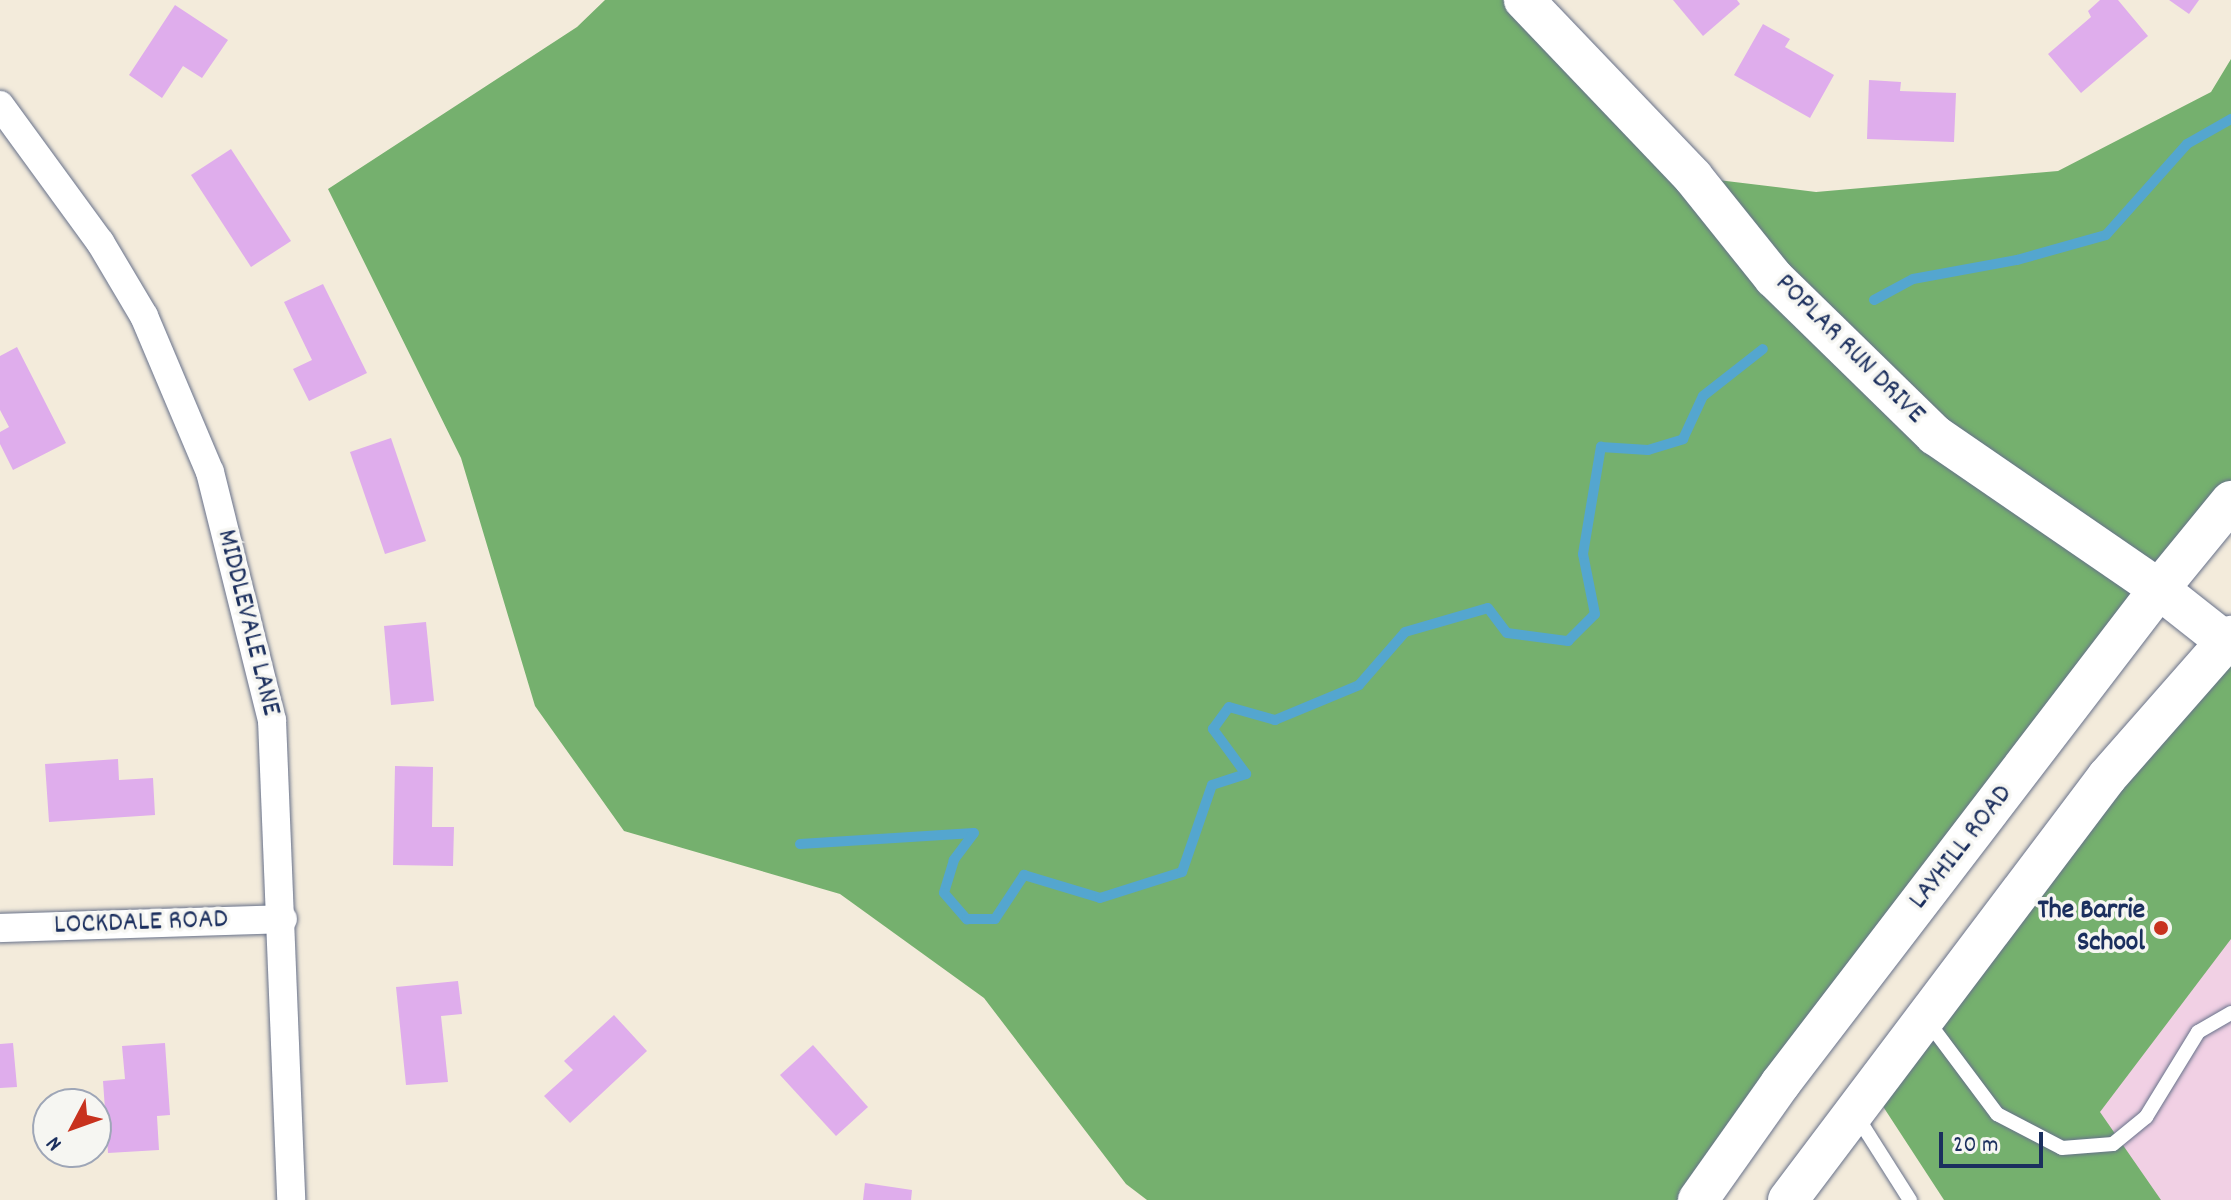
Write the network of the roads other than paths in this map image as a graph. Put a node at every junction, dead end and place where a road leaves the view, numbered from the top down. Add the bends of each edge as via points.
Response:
1 (1524, 0) edge
2 (0, 105) edge
3 (2231, 501) edge
4 (2159, 589) junction
5 (2229, 641) edge
6 (283, 919) junction
7 (0, 928) edge
8 (2231, 1013) edge
9 (1925, 1017) junction
10 (1854, 1112) junction
11 (291, 1200) edge
12 (1698, 1200) edge
13 (1788, 1200) edge
14 (1910, 1200) edge

1 - 4 main road, POPLAR RUN DRIVE via 1693,177 1774,278 1935,435
2 - 6 street, MIDDLEVALE LANE via 100,242 144,316 210,472 272,720
3 - 4 main road, LAYHILL ROAD
4 - 5 main road, POPLAR RUN DRIVE
4 - 12 main road, LAYHILL ROAD via 1780,1084
5 - 9 main road via 2107,777
6 - 7 street, LOCKDALE ROAD
6 - 11 street, MIDDLEVALE LANE
8 - 9 lane via 2198,1032 2146,1117 2113,1144 2062,1148 1997,1114
9 - 10 main road
10 - 13 main road
10 - 14 lane

